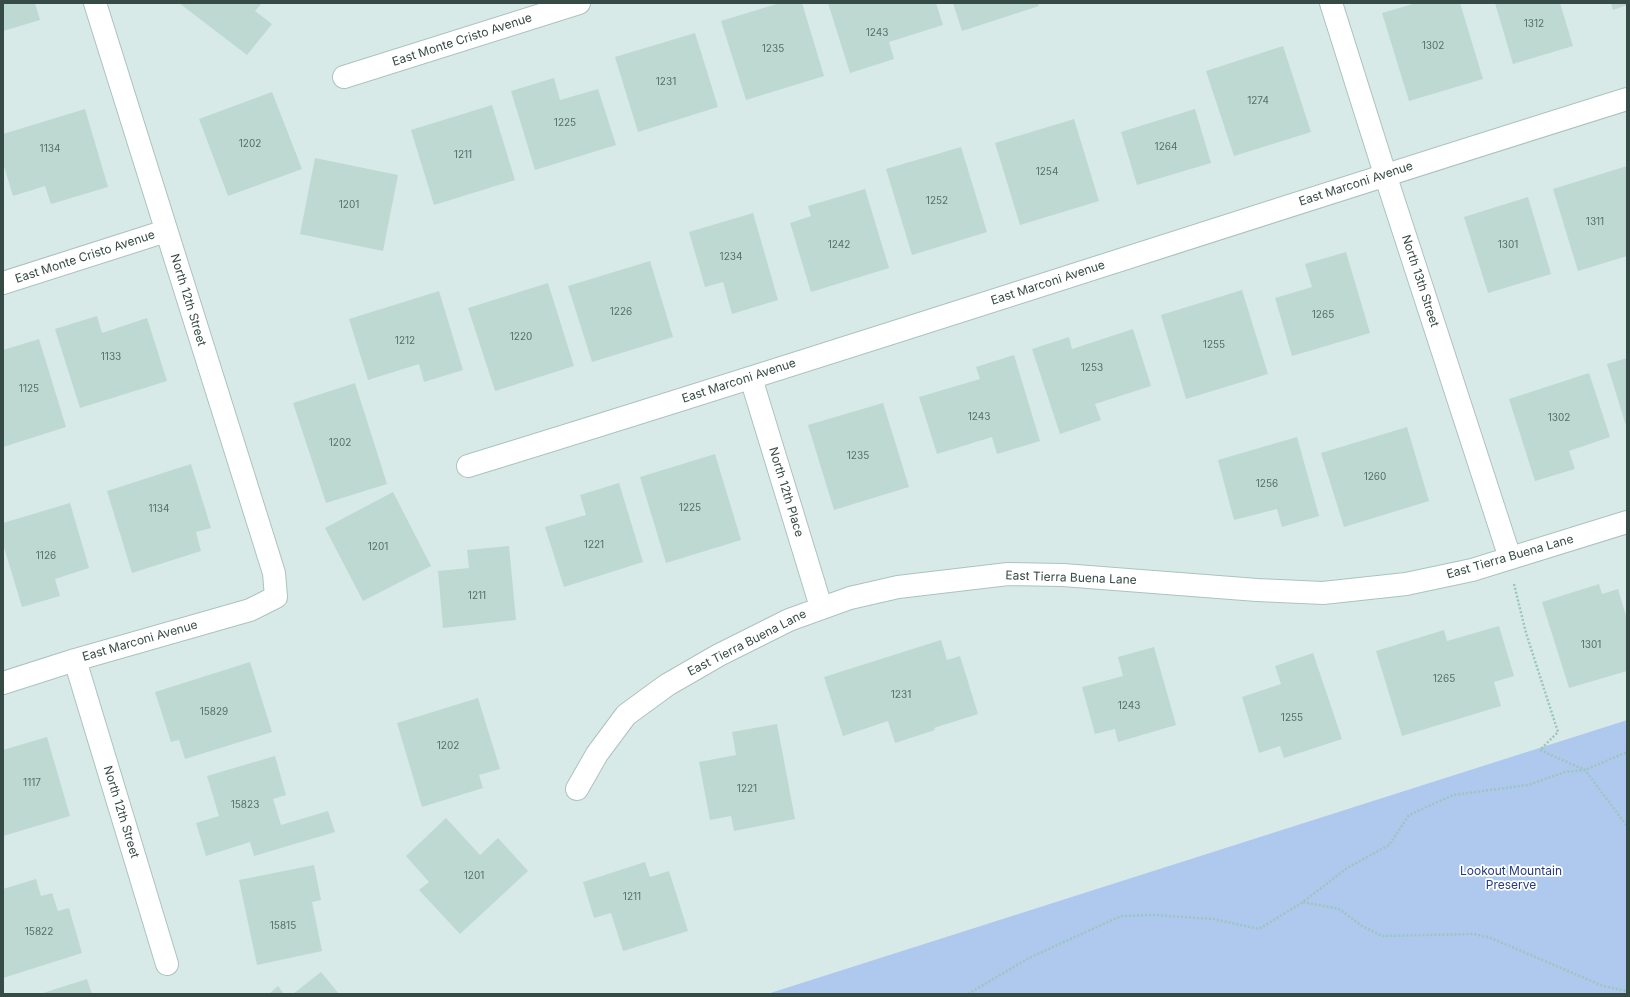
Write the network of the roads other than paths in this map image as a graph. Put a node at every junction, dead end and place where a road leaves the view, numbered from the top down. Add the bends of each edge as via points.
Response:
1 (95, 3) edge
2 (579, 3) edge
3 (1331, 3) edge
4 (344, 77) dead end
5 (1627, 99) edge
6 (1385, 174) junction
7 (166, 231) junction
8 (3, 283) edge
9 (751, 378) junction
10 (468, 466) dead end
11 (1627, 522) edge
12 (1510, 558) junction
13 (276, 597) joint
14 (821, 607) junction
15 (75, 660) junction
16 (3, 683) edge
17 (577, 789) dead end
18 (167, 964) dead end

1 - 7 street, North 12th Street
2 - 4 street, East Monte Cristo Avenue
3 - 6 street, North 13th Street
5 - 6 street, East Marconi Avenue
6 - 9 street, East Marconi Avenue
6 - 12 street, North 13th Street
7 - 8 street, East Monte Cristo Avenue
7 - 13 street, North 12th Street via 274,573
9 - 10 street, East Marconi Avenue
9 - 14 street, North 12th Place
11 - 12 street, East Tierra Buena Lane
12 - 14 street, East Tierra Buena Lane via 1472,570 1406,584 1323,593 1063,575 1008,574 898,587
13 - 15 street, East Marconi Avenue via 250,610
14 - 17 street, East Tierra Buena Lane via 719,655 666,685 626,715 597,754
15 - 16 street, East Marconi Avenue
15 - 18 street, North 12th Street

